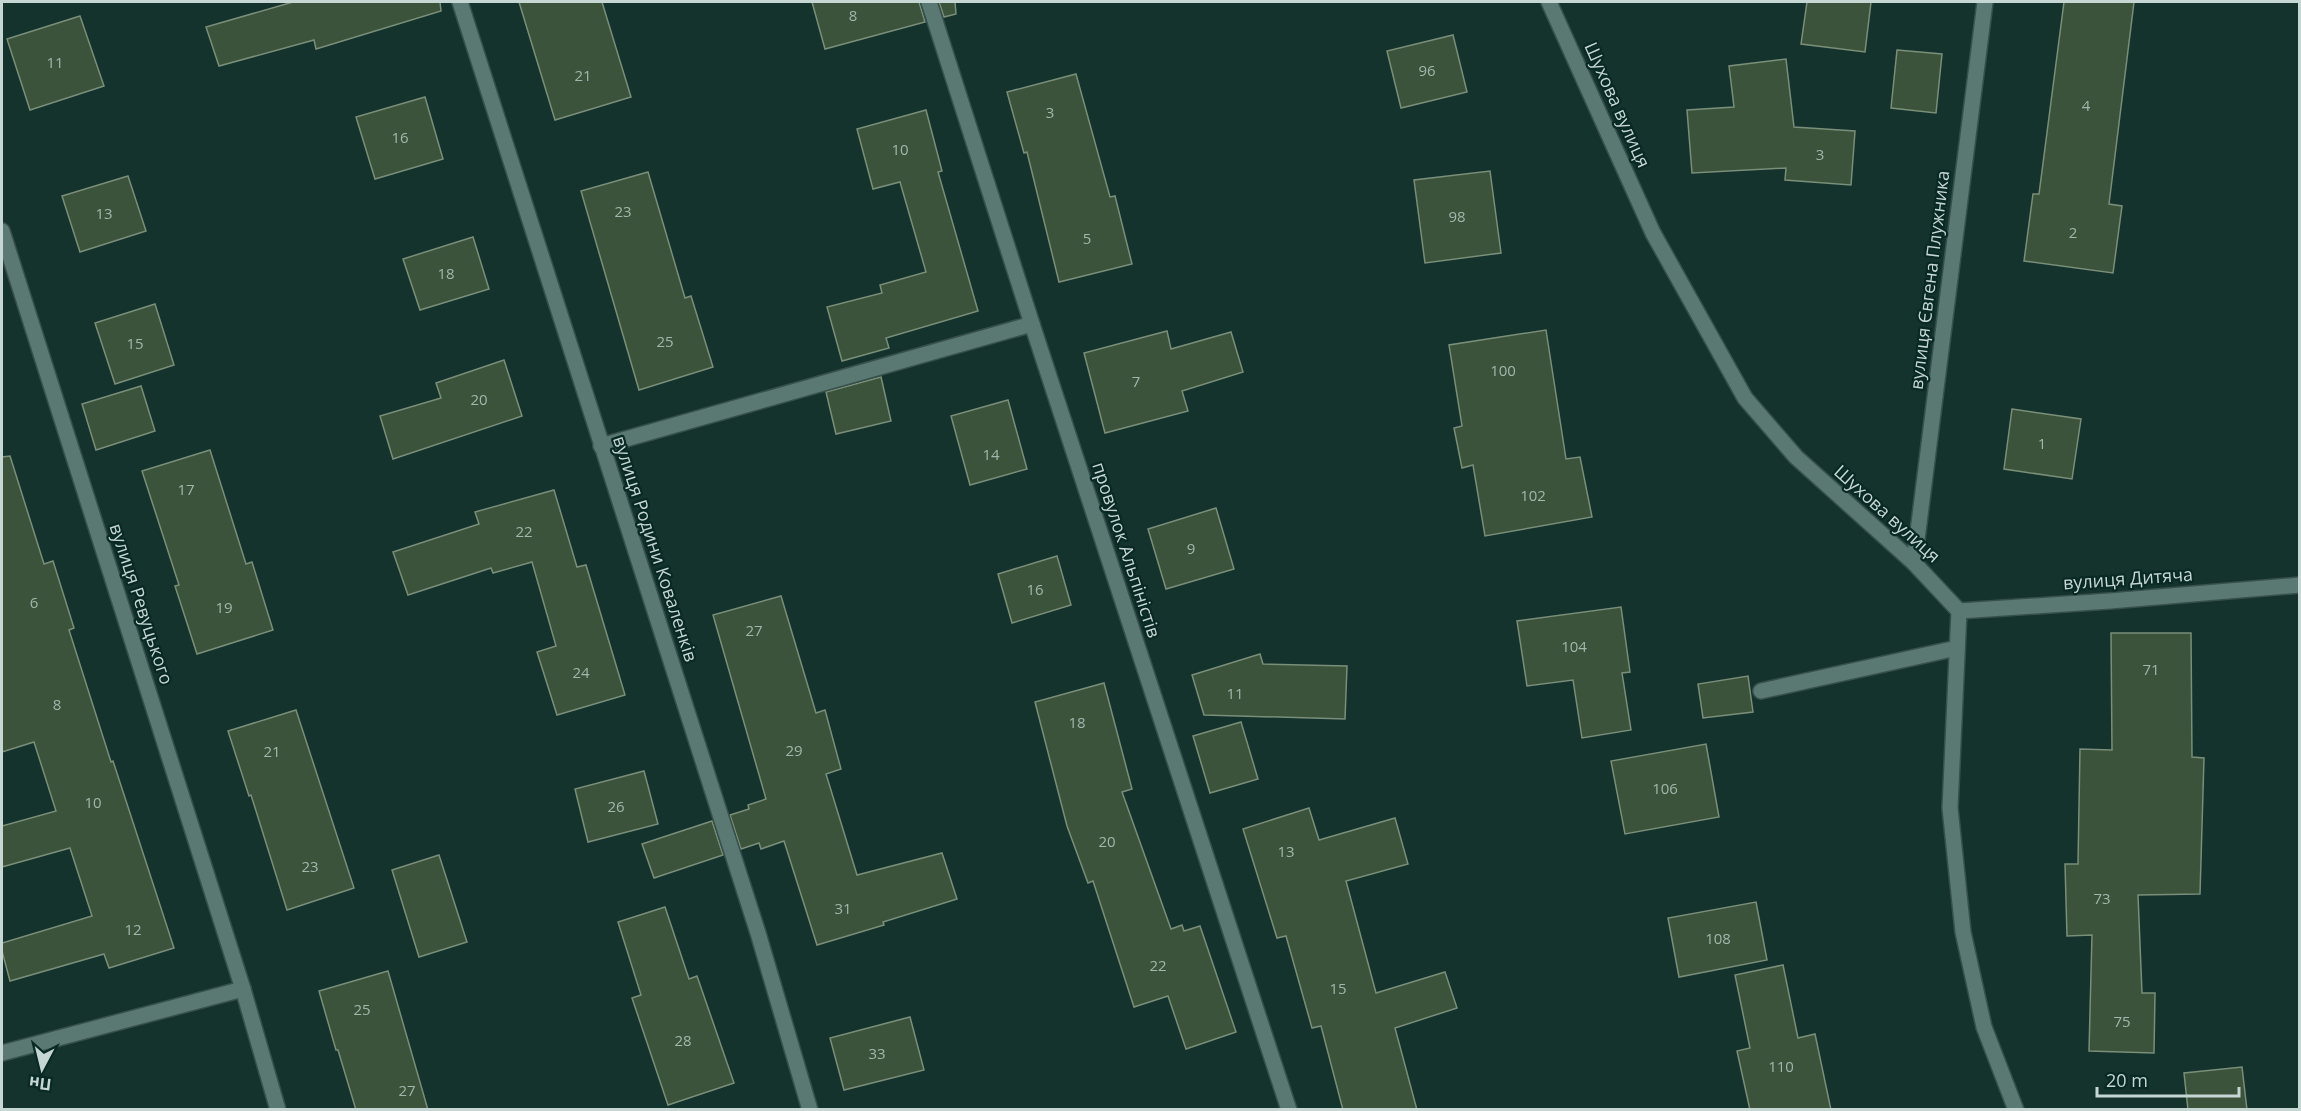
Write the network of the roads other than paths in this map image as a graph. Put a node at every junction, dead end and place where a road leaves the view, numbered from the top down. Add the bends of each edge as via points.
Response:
1 (460, 2) edge
2 (929, 2) edge
3 (1549, 2) edge
4 (1984, 2) edge
5 (3, 239) edge
6 (1032, 324) junction
7 (602, 446) junction
8 (1914, 563) junction
9 (2300, 585) edge
10 (1959, 611) junction
11 (1957, 648) junction
12 (1761, 691) dead end
13 (243, 989) junction
14 (2, 1053) edge
15 (278, 1110) edge
16 (810, 1110) edge
17 (1289, 1110) edge
18 (2016, 1110) edge

1 - 7 street, вулиця Родини Коваленків
2 - 6 street, провулок Альпіністів
3 - 8 street, Шухова вулиця via 1653,234 1745,398 1796,457
4 - 8 street, вулиця Євгена Плужника
5 - 13 street, вулиця Ревуцького
6 - 7 street
6 - 17 street, провулок Альпіністів
7 - 16 street, вулиця Родини Коваленків via 758,933
8 - 10 street, Шухова вулиця
9 - 10 street, вулиця Дитяча
10 - 11 street
11 - 12 street
11 - 18 street via 1950,808 1963,932 1984,1028
13 - 14 street
13 - 15 street, вулиця Ревуцького

